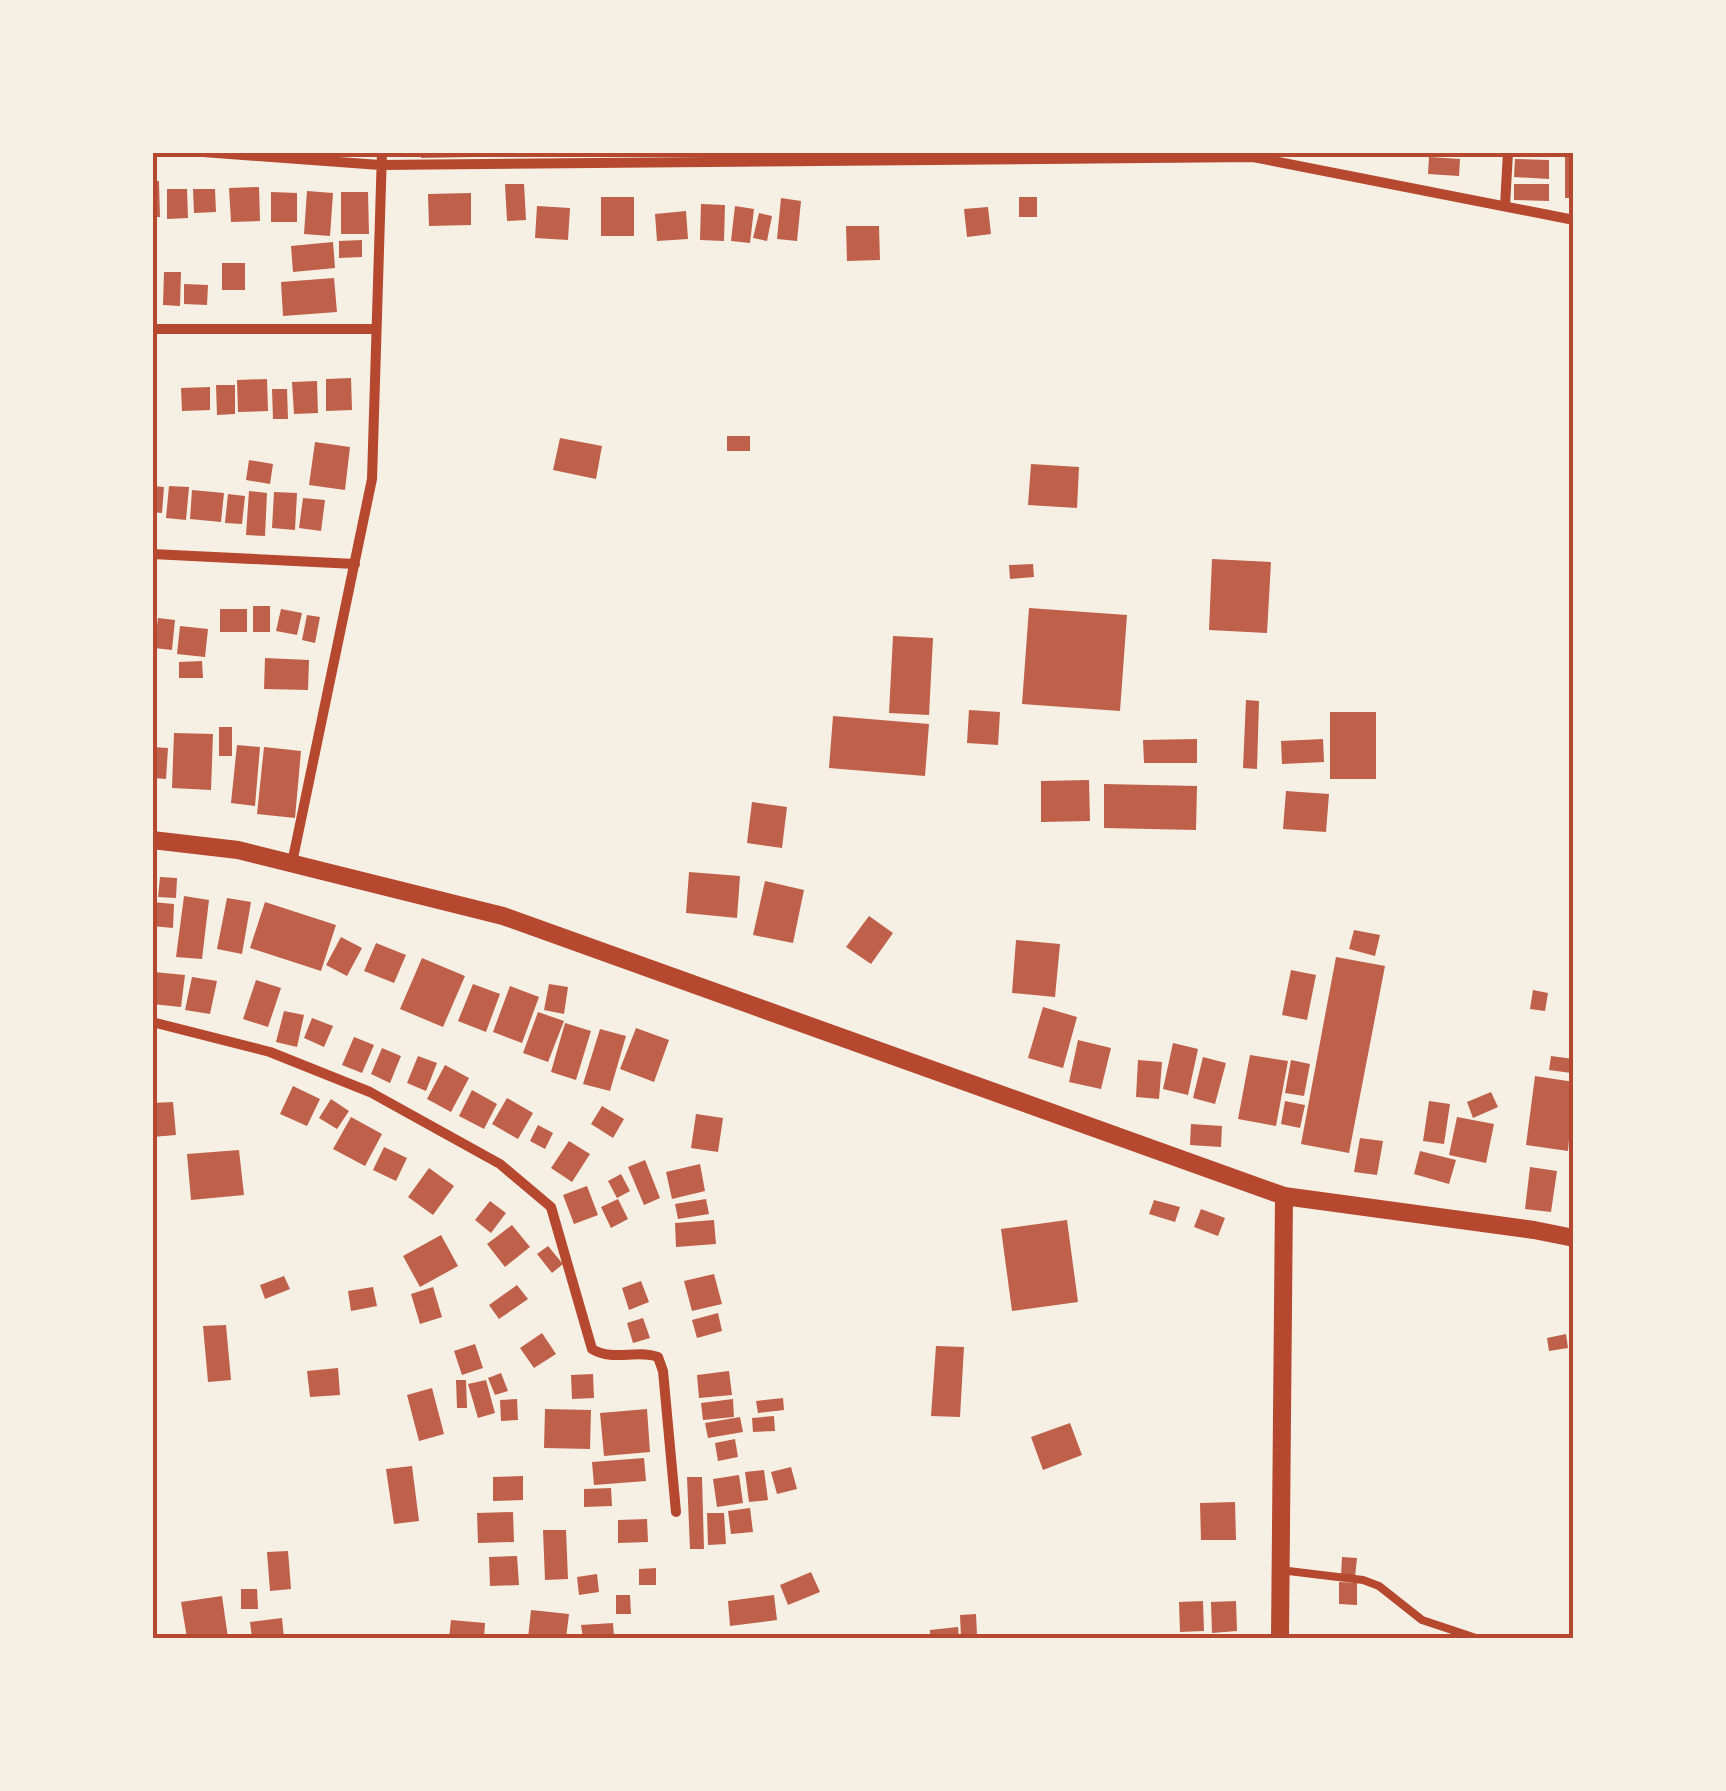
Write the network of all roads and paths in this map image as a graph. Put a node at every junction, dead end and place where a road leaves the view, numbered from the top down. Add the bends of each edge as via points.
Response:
1 (203, 152) edge
2 (1508, 152) edge
3 (788, 157) edge
4 (381, 159) edge
5 (1505, 206) junction
6 (1574, 220) edge
7 (376, 328) junction
8 (152, 329) edge
9 (152, 554) edge
10 (355, 564) junction
11 (152, 840) edge
12 (292, 863) junction
13 (152, 1022) edge
14 (1284, 1196) junction
15 (1574, 1238) edge
16 (676, 1512) dead end
17 (1280, 1570) junction
18 (1280, 1638) edge
19 (1476, 1638) edge

1 - 4 street
2 - 5 street
3 - 4 street
3 - 5 street via 1253,158
4 - 7 street
5 - 6 street
7 - 8 street
7 - 10 street via 372,479
9 - 10 street
10 - 12 street
11 - 12 street
12 - 14 street via 503,916
13 - 16 street via 270,1052 370,1092 500,1164 551,1207 592,1349 606,1356 658,1357
14 - 15 street
14 - 17 street
17 - 18 street
17 - 19 lane via 1363,1580 1422,1620

